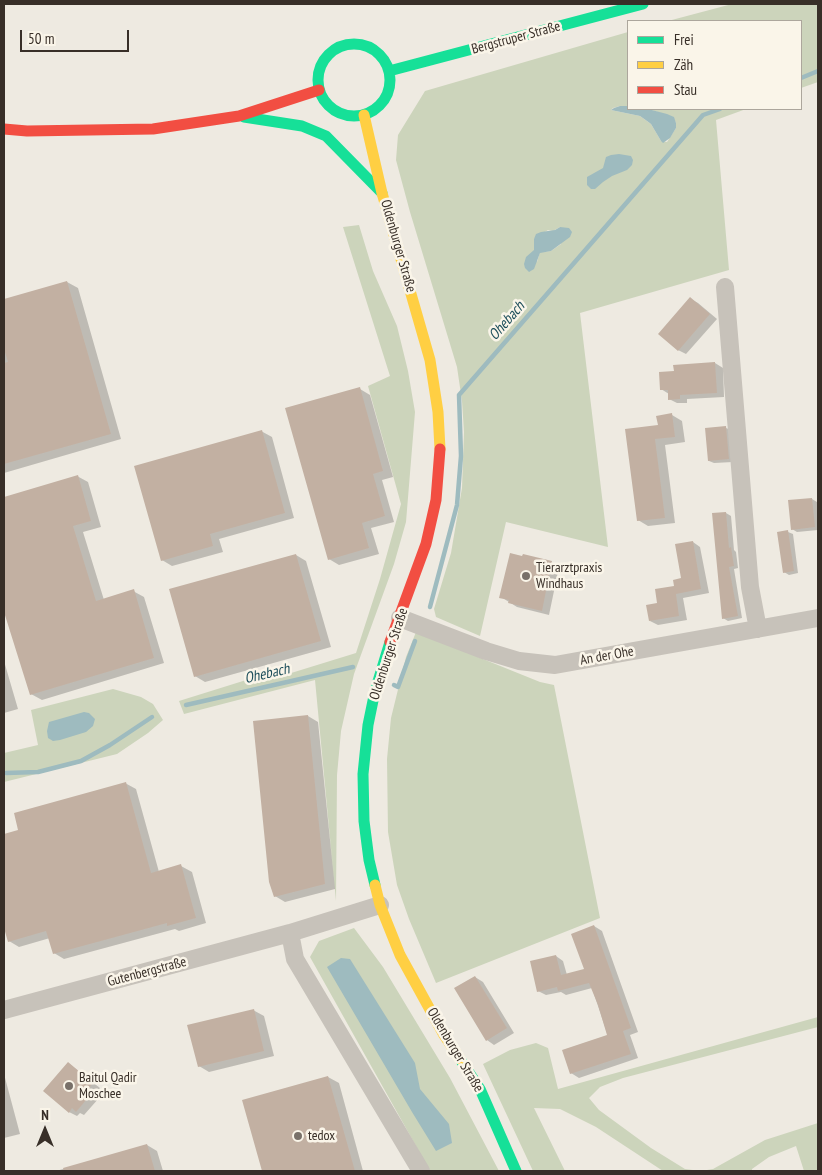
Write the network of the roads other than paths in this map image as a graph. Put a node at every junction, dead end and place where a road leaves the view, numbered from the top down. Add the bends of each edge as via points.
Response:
1 (644, 4) edge
2 (389, 70) junction
3 (319, 90) junction
4 (364, 115) junction
5 (239, 116) junction
6 (4, 129) edge
7 (382, 193) junction
8 (725, 288) dead end
9 (400, 618) junction
10 (818, 618) edge
11 (758, 629) junction
12 (380, 905) junction
13 (290, 933) junction
14 (4, 1010) edge
15 (421, 1171) edge
16 (516, 1171) edge

1 - 2 main road, Bergstruper Straße
2 - 3 main road via 372,49 355,44 344,45 325,58 317,79
2 - 4 main road via 388,93 382,103
3 - 4 main road via 332,109 352,116
3 - 5 main road
4 - 7 main road, Oldenburger Straße
5 - 6 main road via 153,129
5 - 7 main road via 302,126 326,136
7 - 9 main road, Oldenburger Straße via 430,360 440,452 436,500 426,544
8 - 11 street via 750,587
9 - 11 street, An der Ohe via 486,651 555,665
9 - 12 main road, Oldenburger Straße via 375,691 363,774 369,860
10 - 11 street, An der Ohe
12 - 13 street, Gutenbergstraße
12 - 16 main road, Oldenburger Straße via 408,971 480,1090
13 - 14 street, Gutenbergstraße
13 - 15 street via 295,959

